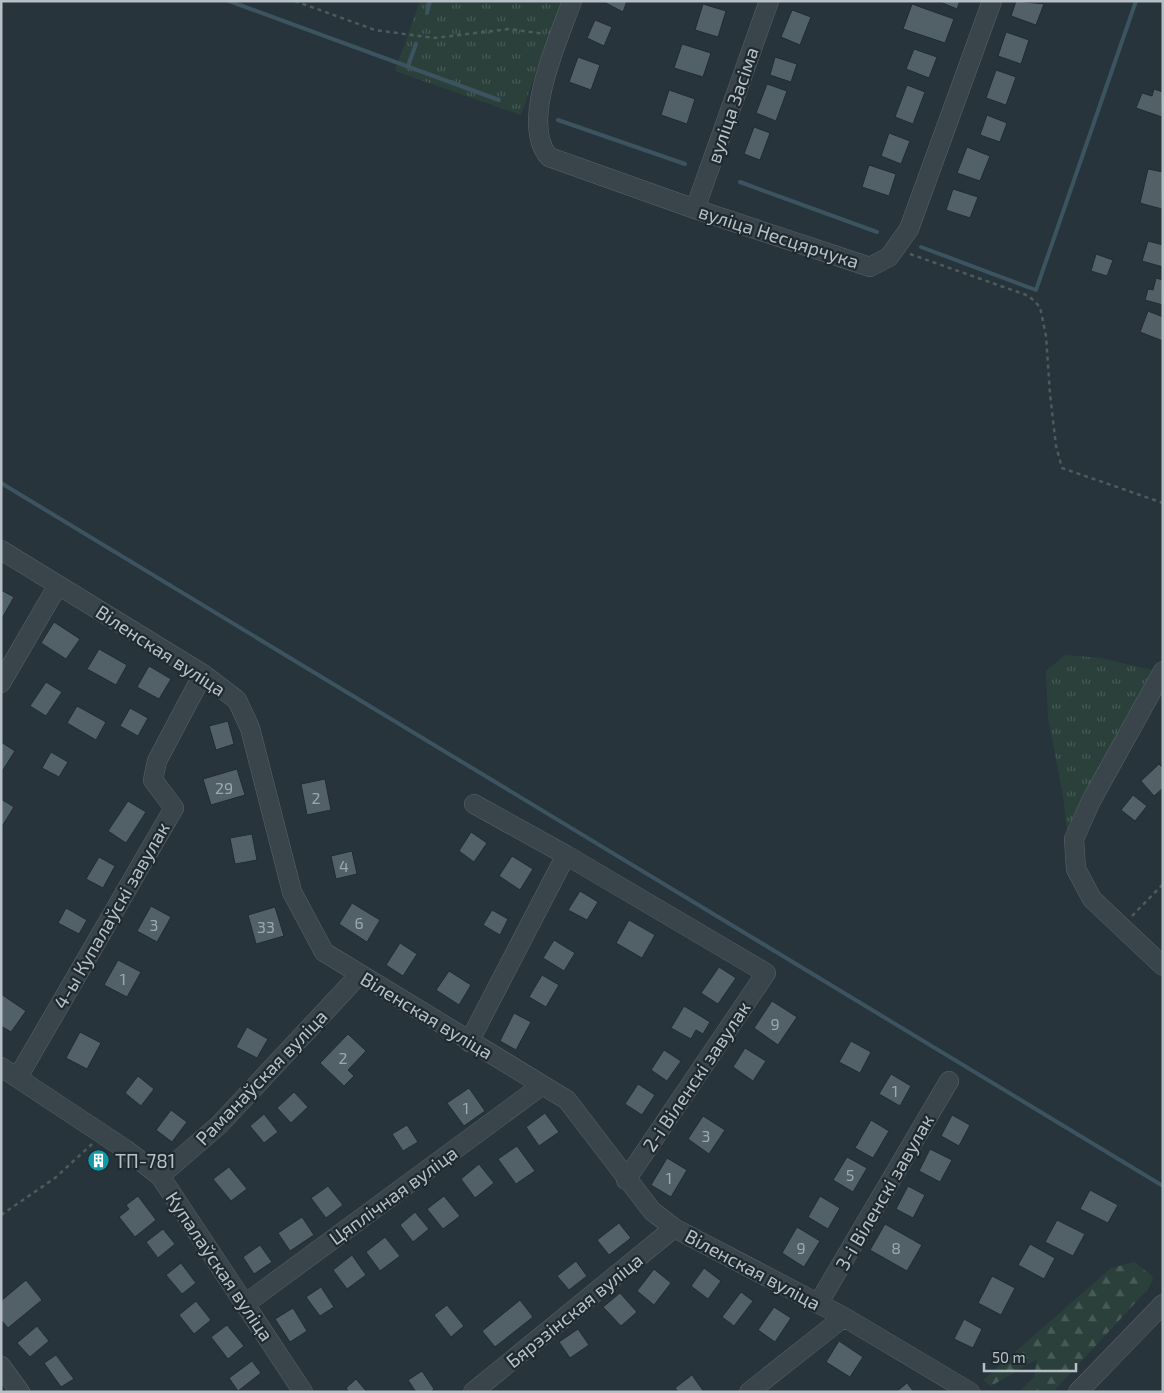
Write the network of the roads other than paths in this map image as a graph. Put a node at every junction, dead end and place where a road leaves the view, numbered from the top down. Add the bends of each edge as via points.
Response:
1 (572, 1) edge
2 (769, 1) edge
3 (992, 1) edge
4 (695, 209) junction
5 (1, 550) edge
6 (58, 585) junction
7 (1163, 672) edge
8 (204, 674) junction
9 (1, 682) edge
10 (474, 804) dead end
11 (566, 855) junction
12 (1163, 966) edge
13 (360, 974) junction
14 (469, 1042) junction
15 (1, 1066) edge
16 (18, 1077) junction
17 (949, 1081) dead end
18 (541, 1086) junction
19 (160, 1176) junction
20 (626, 1180) junction
21 (674, 1228) junction
22 (245, 1304) junction
23 (818, 1304) junction
24 (1163, 1304) edge
25 (844, 1316) junction
26 (1, 1366) edge
27 (20, 1392) edge
28 (303, 1392) edge
29 (473, 1392) edge
30 (749, 1392) edge
31 (970, 1392) edge
32 (1078, 1392) edge

1 - 4 street, вуліца Несцярчука via 538,109 539,141 549,157
2 - 4 street, вуліца Засіма
3 - 4 street, вуліца Несцярчука via 909,229 889,257 870,266
5 - 6 street, Віленская вуліца
6 - 8 street, Віленская вуліца
6 - 9 street
7 - 12 street via 1091,801 1074,838 1076,869 1092,899
8 - 13 street, Віленская вуліца via 237,700 250,728 292,892 324,952
8 - 16 street, 4-ы Купалаўскі завулак via 157,761 153,780 174,808
10 - 11 street
11 - 14 street
11 - 20 street, 2-і Віленскі завулак via 766,973
13 - 14 street, Віленская вуліца
13 - 19 street, Раманаўская вуліца via 219,1125
14 - 18 street, Віленская вуліца
15 - 16 street, Купалаўская вуліца
16 - 19 street, Купалаўская вуліца
17 - 23 street, 3-і Віленскі завулак
18 - 20 street, Віленская вуліца via 567,1100
18 - 22 street, Цяплічная вуліца
19 - 22 street, Купалаўская вуліца
20 - 21 street, Віленская вуліца via 652,1211
21 - 23 street, Віленская вуліца
21 - 29 street, Бярэзінская вуліца
22 - 28 street, Купалаўская вуліца
23 - 25 street, Віленская вуліца
24 - 32 street
25 - 30 street
25 - 31 street, Віленская вуліца
26 - 27 street

